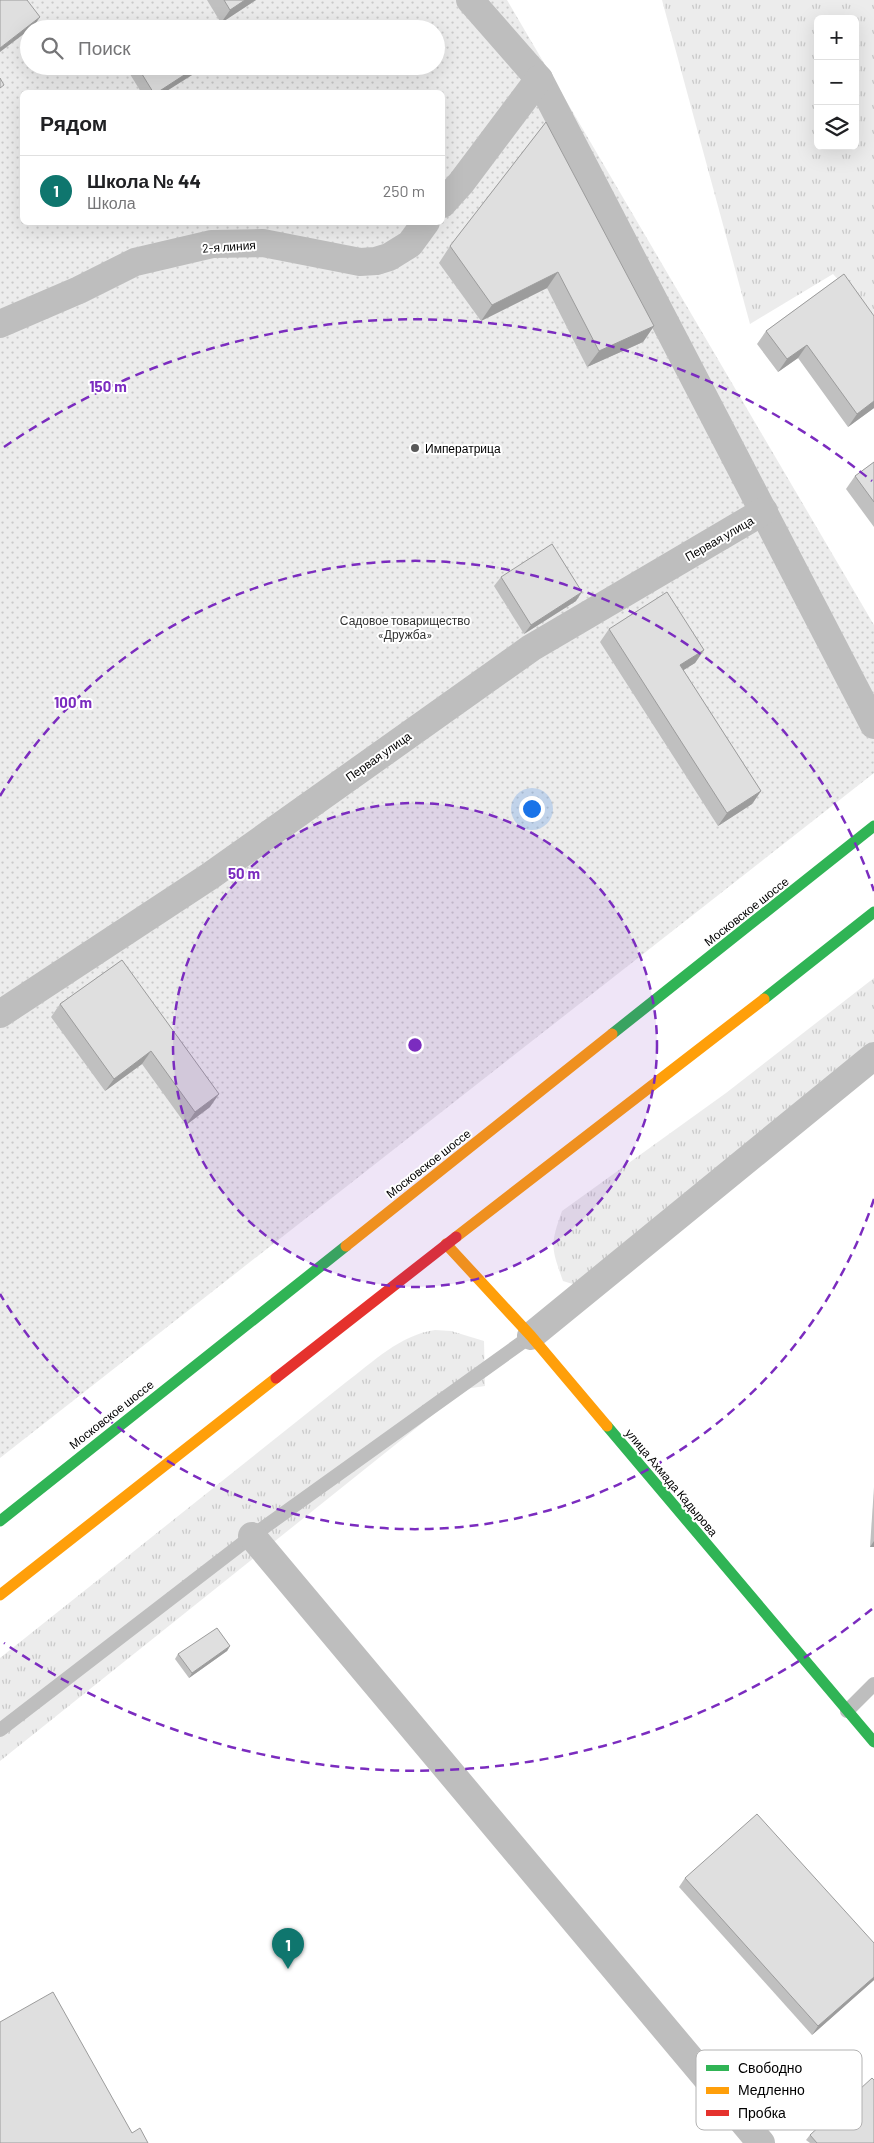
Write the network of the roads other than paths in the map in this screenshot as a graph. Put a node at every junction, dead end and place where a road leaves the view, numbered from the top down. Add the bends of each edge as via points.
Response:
1 (470, 0) edge
2 (539, 79) junction
3 (445, 201) edge
4 (424, 225) edge
5 (0, 324) edge
6 (764, 511) junction
7 (874, 725) edge
8 (874, 826) edge
9 (874, 912) edge
10 (0, 1014) edge
11 (874, 1056) edge
12 (446, 1244) junction
13 (531, 1336) junction
14 (0, 1520) edge
15 (252, 1536) junction
16 (0, 1595) edge
17 (874, 1684) edge
18 (847, 1711) junction
19 (0, 1730) edge
20 (874, 1742) edge
21 (696, 2065) edge
22 (750, 2130) edge
23 (761, 2143) edge

1 - 2 street
2 - 3 street
2 - 6 street
4 - 5 street, 2-я линия via 410,244 376,261 360,262 263,243 212,244 135,262
6 - 7 street
6 - 10 street, Первая улица via 530,648 210,876
8 - 14 main road, Московское шоссе
9 - 12 main road
11 - 13 street
12 - 13 main road, улица Ахмада Кадырова
12 - 16 main road
13 - 15 lane
13 - 18 main road, улица Ахмада Кадырова
15 - 19 lane
15 - 21 street
17 - 18 lane
18 - 20 main road, улица Ахмада Кадырова
22 - 23 street

